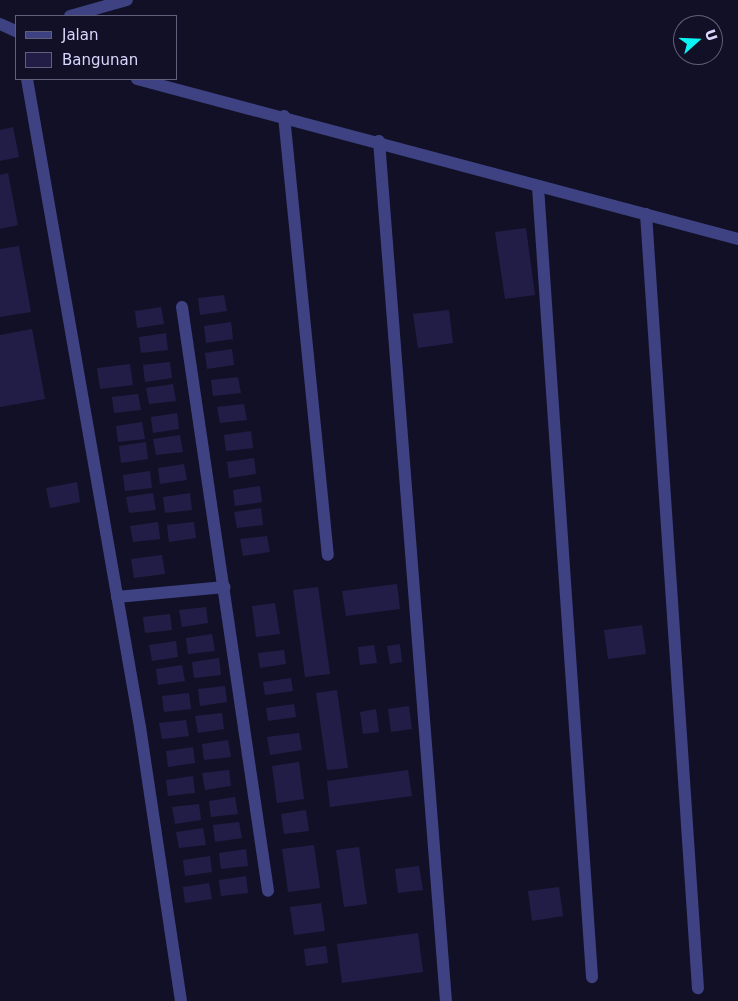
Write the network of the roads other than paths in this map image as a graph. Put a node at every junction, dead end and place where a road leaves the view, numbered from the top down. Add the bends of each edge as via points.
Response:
1 (127, 0) edge
2 (74, 15) edge
3 (0, 24) edge
4 (15, 31) edge
5 (27, 80) edge
6 (141, 80) edge
7 (284, 116) junction
8 (379, 141) junction
9 (538, 186) junction
10 (646, 214) junction
11 (738, 239) edge
12 (182, 307) dead end
13 (328, 555) dead end
14 (225, 587) junction
15 (117, 597) junction
16 (268, 891) dead end
17 (592, 977) dead end
18 (698, 988) dead end
19 (181, 1001) edge
20 (446, 1001) edge

1 - 2 street
3 - 4 street
5 - 15 street
6 - 7 street
7 - 8 street
7 - 13 street
8 - 9 street
8 - 20 street
9 - 10 street
9 - 17 street
10 - 11 street
10 - 18 street
12 - 14 street
14 - 15 street
14 - 16 street
15 - 19 street

